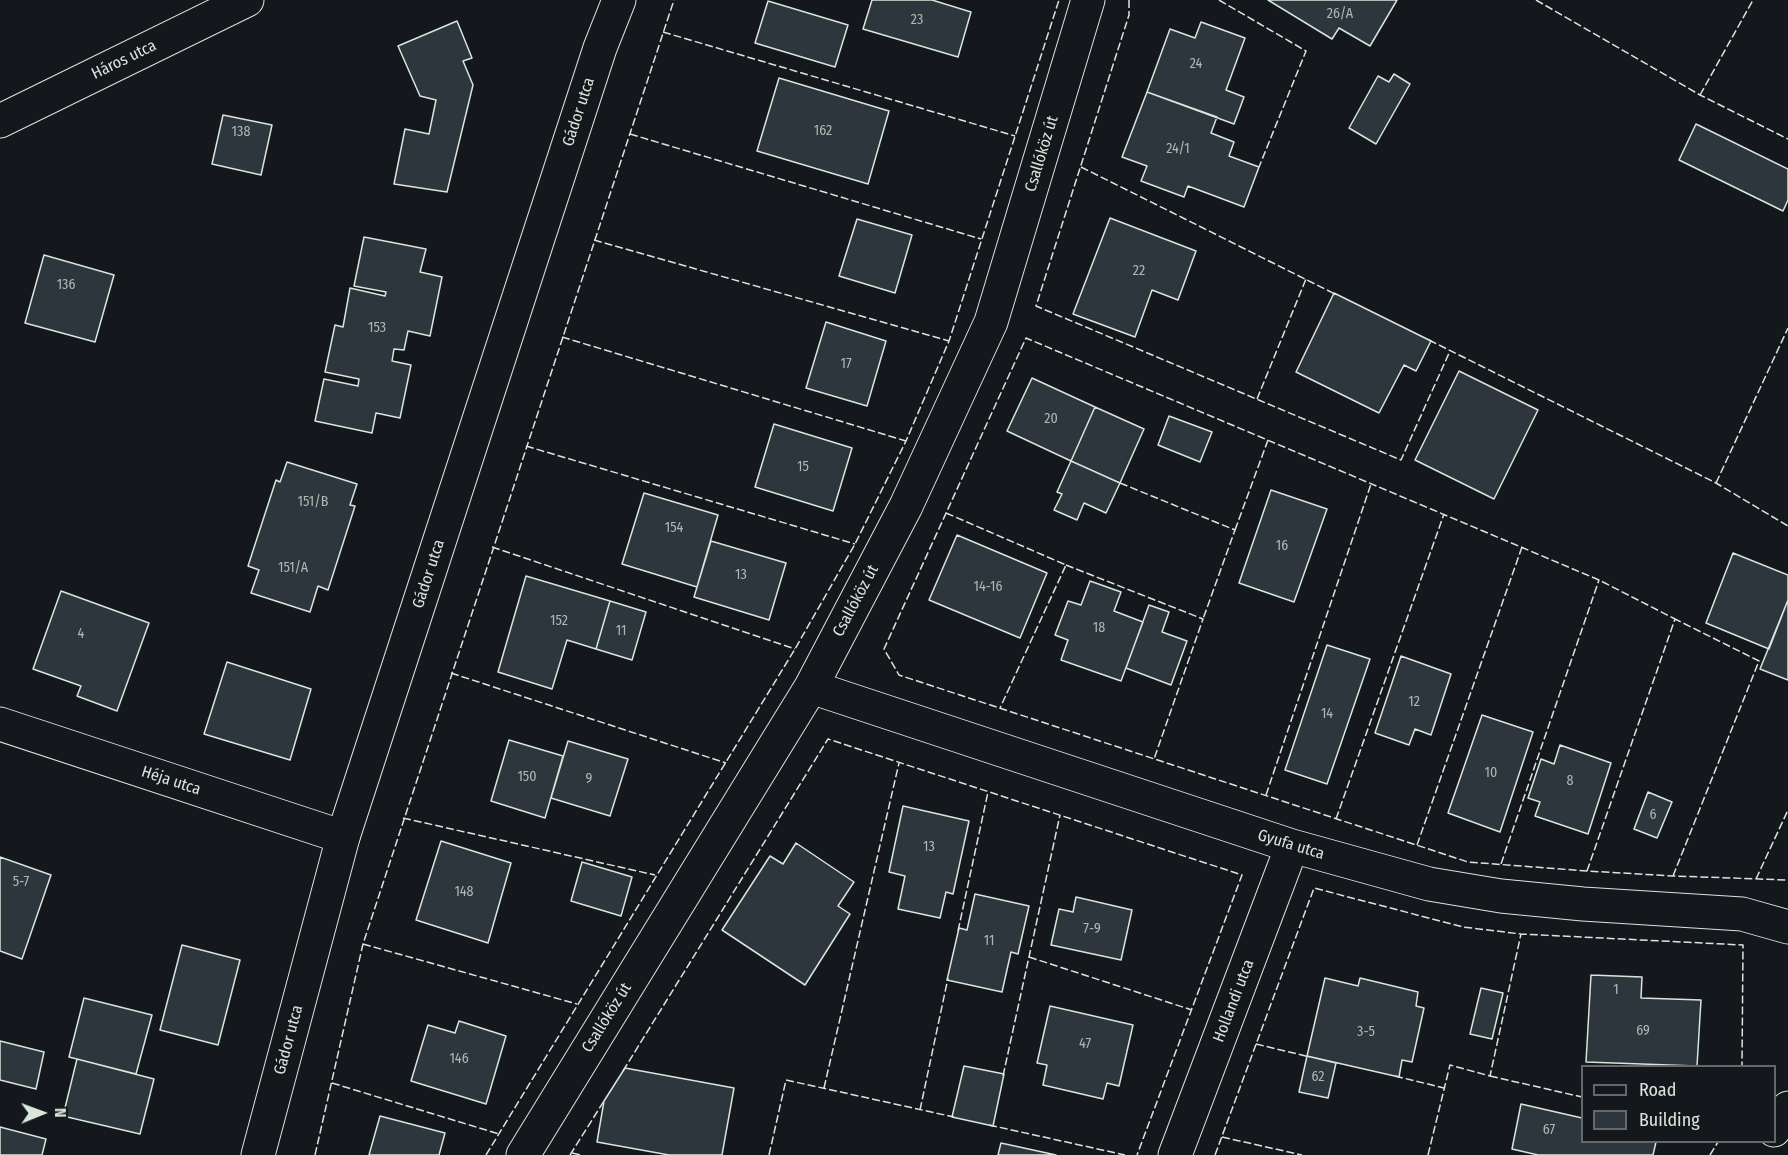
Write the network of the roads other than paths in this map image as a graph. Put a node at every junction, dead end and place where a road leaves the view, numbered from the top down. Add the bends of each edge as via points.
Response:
1 (247, 0) edge
2 (619, 0) edge
3 (1088, 0) edge
4 (0, 121) edge
5 (811, 687) junction
6 (0, 724) edge
7 (343, 837) junction
8 (1292, 846) junction
9 (1788, 927) edge
10 (1788, 1108) edge
11 (1776, 1127) edge
12 (258, 1155) edge
13 (523, 1155) edge
14 (1175, 1155) edge

1 - 4 street, Háros utca
2 - 7 street, Gádor utca via 600,48
3 - 5 street, Csallóköz út via 991,322 906,507
5 - 8 street, Gyufa utca
5 - 13 street, Csallóköz út
6 - 7 street, Héja utca
7 - 12 street, Gádor utca
8 - 9 street, Gyufa utca via 1429,884 1501,896 1742,914
8 - 14 street, Hollandi utca
10 - 11 street

